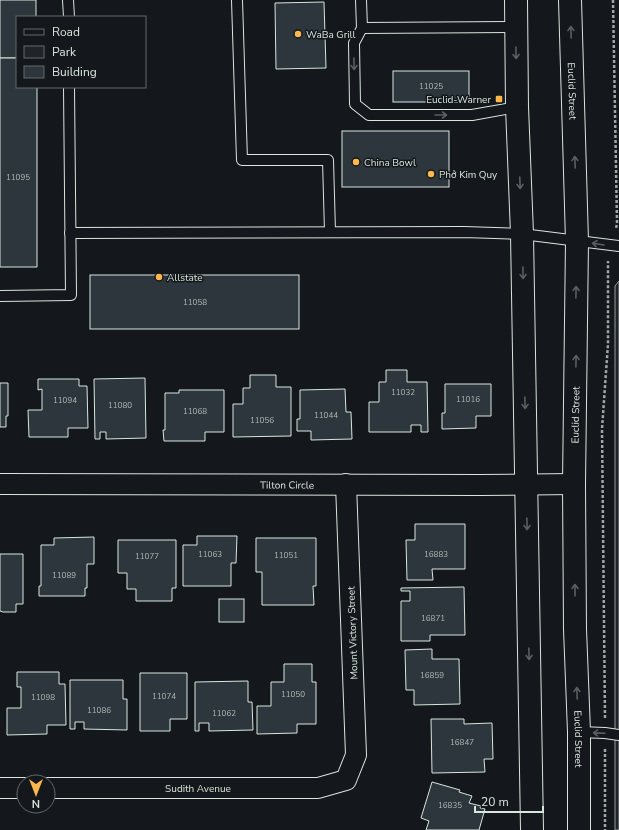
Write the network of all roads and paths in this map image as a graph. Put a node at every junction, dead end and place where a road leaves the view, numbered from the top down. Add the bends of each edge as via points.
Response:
1 (68, 0) edge
2 (237, 0) edge
3 (361, 0) edge
4 (516, 0) edge
5 (570, 0) edge
6 (613, 0) edge
7 (68, 16) edge
8 (516, 27) junction
9 (362, 28) junction
10 (69, 88) edge
11 (517, 107) junction
12 (330, 232) junction
13 (70, 233) junction
14 (522, 234) junction
15 (577, 241) junction
16 (617, 246) edge
17 (0, 296) edge
18 (0, 484) edge
19 (346, 484) junction
20 (574, 484) junction
21 (526, 485) junction
22 (579, 732) junction
23 (605, 733) junction
24 (619, 735) edge
25 (346, 780) joint
26 (0, 788) edge
27 (16, 788) edge
28 (56, 788) edge
29 (532, 830) edge
30 (579, 830) edge
31 (605, 830) edge

1 - 7 lane
2 - 12 lane via 242,160 328,160
3 - 9 lane
4 - 8 main road
15 -> 5 main road, Euclid Street
6 - 16 path
8 - 9 lane
8 -> 11 main road
9 -> 11 lane via 354,43 355,104 369,115 472,115
10 - 13 lane
11 -> 14 main road
12 - 13 lane
12 - 14 lane
13 - 17 lane via 71,295
14 - 15 lane
14 -> 21 main road
16 -> 15 lane
20 -> 15 main road, Euclid Street
16 - 23 path via 608,261 608,344 602,429
18 - 19 street, Tilton Circle
19 - 21 street, Tilton Circle
19 - 25 street, Mount Victory Street via 356,755
20 - 21 street, Tilton Circle
22 -> 20 main road, Euclid Street
21 -> 29 main road
23 -> 22 lane
22 - 30 main road, Euclid Street
23 - 24 lane
23 - 31 path
25 - 28 street, Sudith Avenue via 318,788
26 - 27 street

